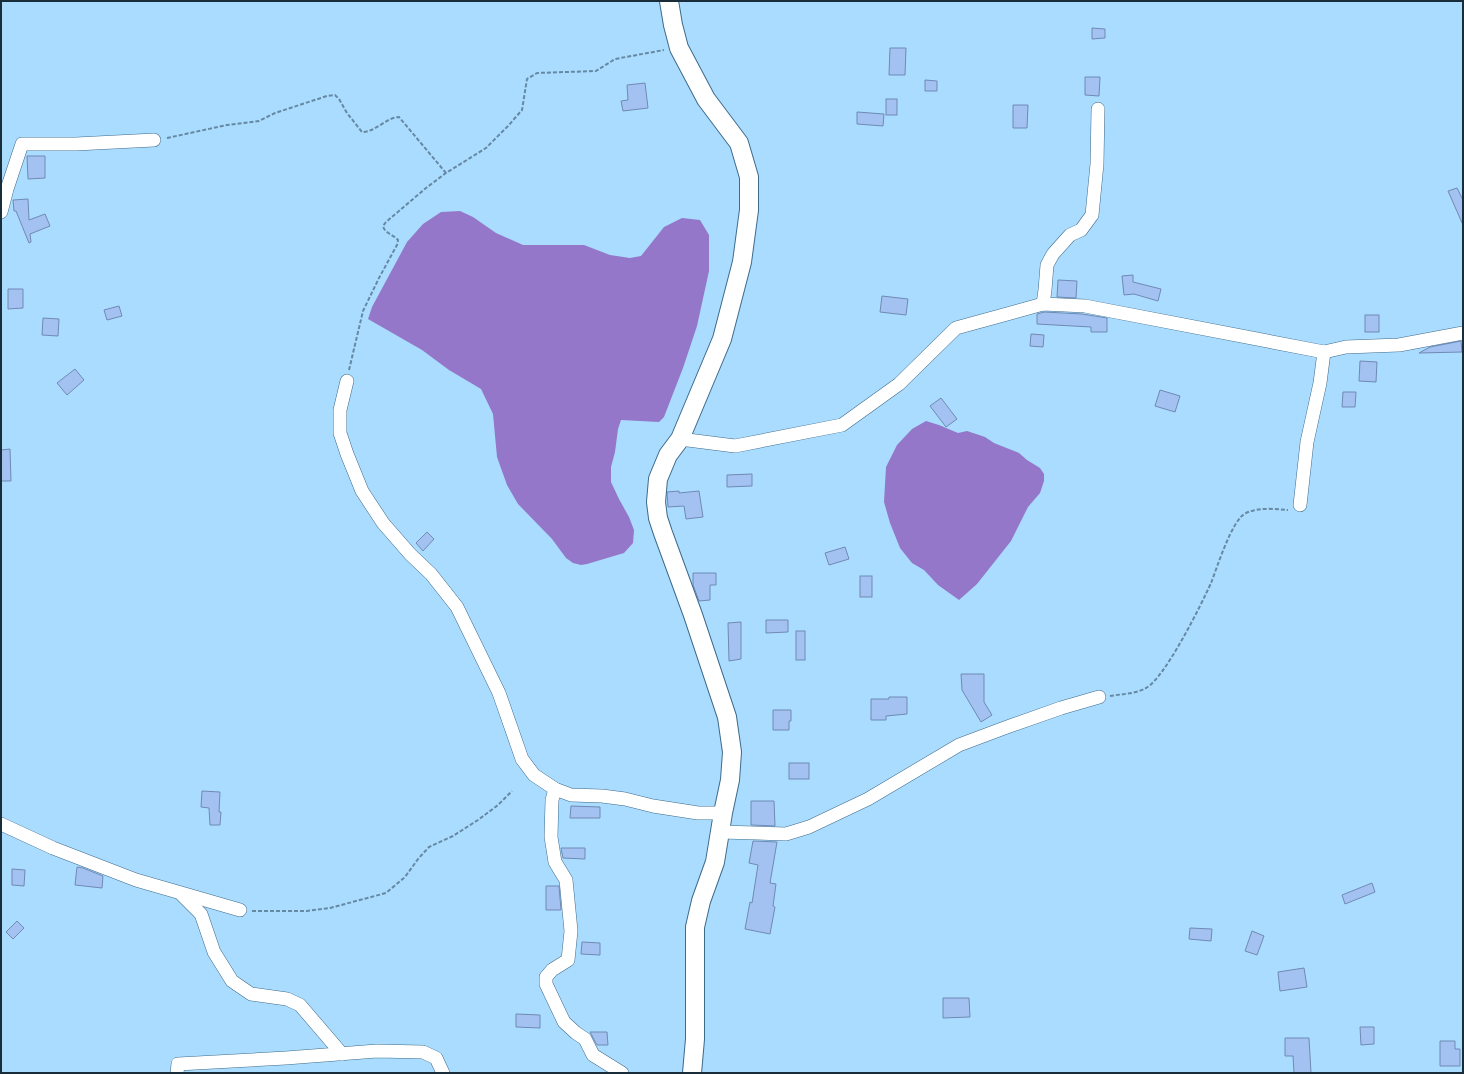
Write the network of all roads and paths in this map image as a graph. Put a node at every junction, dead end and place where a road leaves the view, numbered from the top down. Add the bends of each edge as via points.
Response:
1 (669, 1) edge
2 (678, 48) junction
3 (1098, 109) dead end
4 (154, 140) joint
5 (446, 173) junction
6 (1, 212) edge
7 (1043, 304) junction
8 (1463, 333) edge
9 (1324, 352) junction
10 (347, 381) joint
11 (680, 439) junction
12 (1300, 505) joint
13 (1099, 697) joint
14 (555, 788) junction
15 (512, 791) dead end
16 (724, 813) junction
17 (1, 824) edge
18 (721, 832) junction
19 (182, 895) junction
20 (240, 910) joint
21 (342, 1054) junction
22 (177, 1073) edge
23 (442, 1073) edge
24 (622, 1073) edge
25 (692, 1073) edge

1 - 2 street
2 - 5 path via 614,59 596,71 537,73 527,79 522,110 508,126 486,148
2 - 11 street via 706,99 739,143 749,177 746,238 733,298 722,339
3 - 7 street via 1097,164 1092,215 1081,230 1070,235 1053,254 1047,265
4 - 5 path via 259,121 275,113 335,95 362,132 368,132 393,118 400,117
4 - 6 street via 22,144
5 - 10 path via 383,226 386,232 398,240 363,311
7 - 9 street via 1085,306
7 - 11 street via 956,328 899,384 842,425 735,446
8 - 9 street via 1399,345 1346,347
9 - 12 street via 1307,442
10 - 14 street via 340,410 340,433 362,491 383,523 431,574 457,607 499,693 522,759 534,775
11 - 16 street via 668,455 658,479 656,502 658,518 727,717 732,752
12 - 13 path via 1294,510 1262,509 1245,513 1236,522 1211,583 1165,670 1146,688 1126,694
13 - 18 street via 959,745 868,799 810,827 786,834
14 - 16 street via 571,795 625,799 698,813
14 - 24 street via 552,800 551,837 555,862 566,880 571,931 568,960 552,970 546,977 546,984 564,1022 585,1039 593,1055
15 - 20 path via 478,820 429,847 405,877 386,893 330,908 308,911
16 - 18 street
17 - 19 street via 96,866
18 - 25 street via 715,862 695,927 695,1039
19 - 20 street
19 - 21 street via 201,914 214,952 232,981 251,994 286,999 300,1005
21 - 22 street via 178,1064
21 - 23 street via 377,1051 423,1052 436,1058

